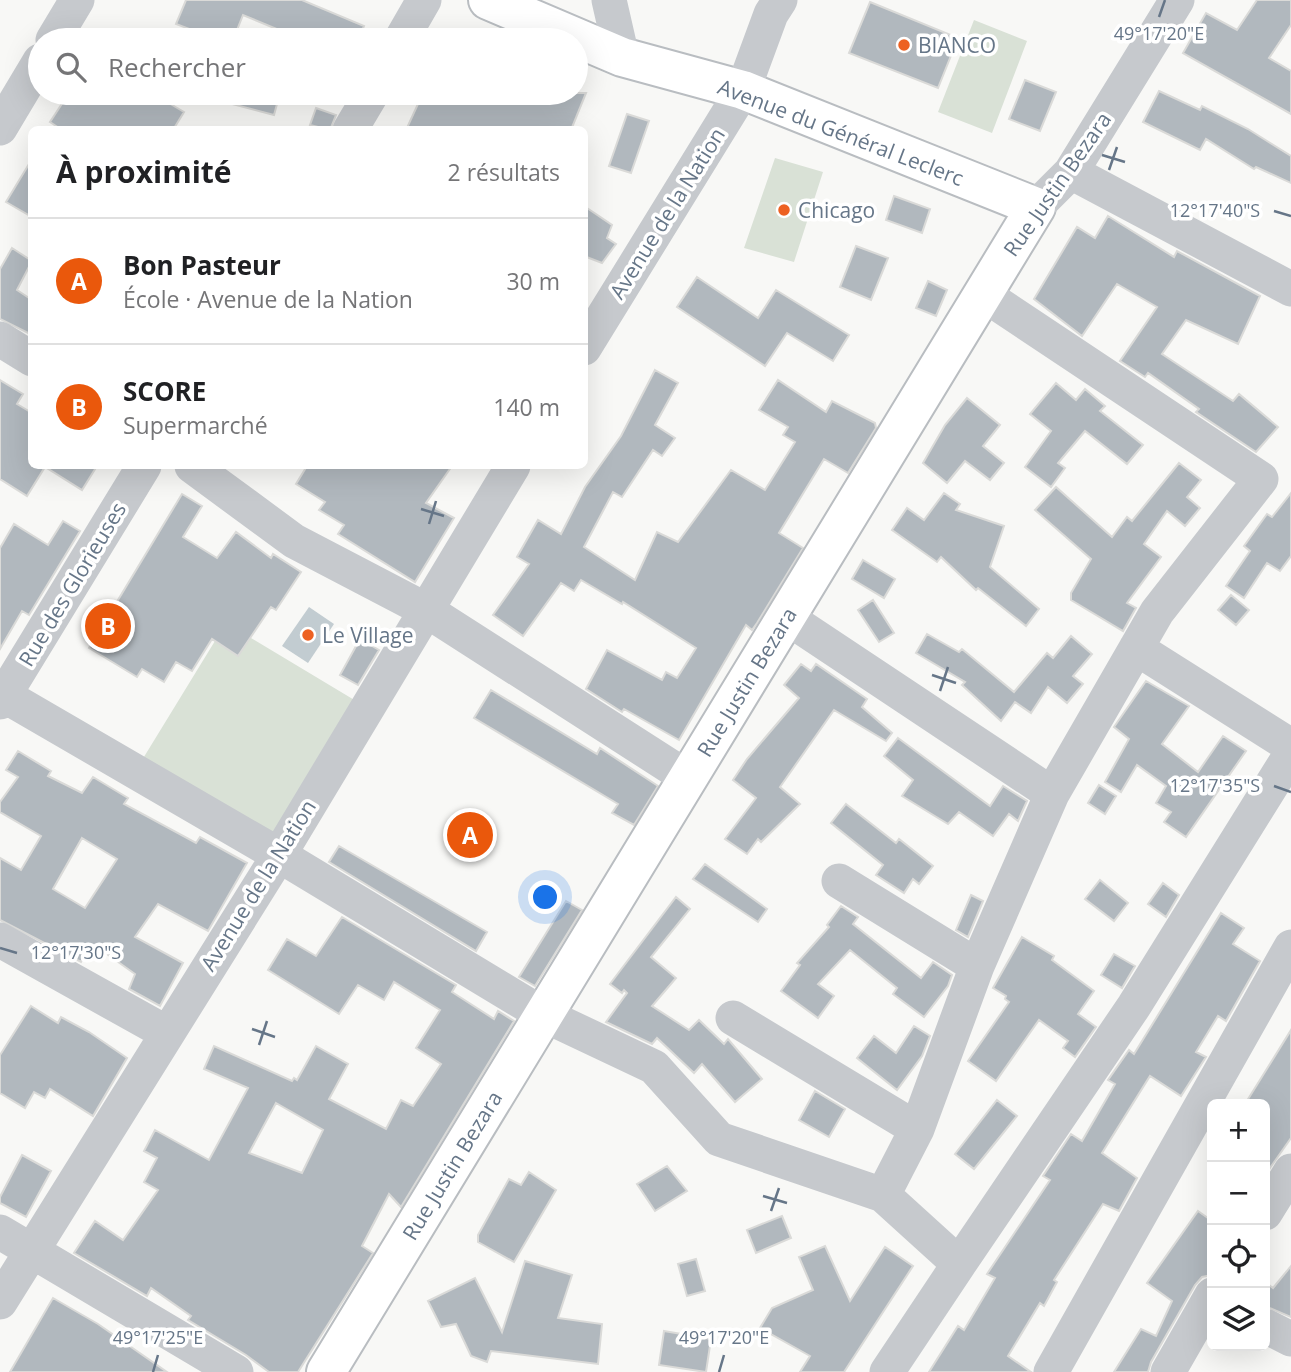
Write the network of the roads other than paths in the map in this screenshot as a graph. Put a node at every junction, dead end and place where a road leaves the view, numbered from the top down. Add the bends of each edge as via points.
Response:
1 (77, 0) edge
2 (424, 0) edge
3 (488, 0) edge
4 (609, 0) edge
5 (780, 0) edge
6 (1177, 0) edge
7 (60, 28) edge
8 (408, 28) edge
9 (554, 28) edge
10 (588, 43) edge
11 (622, 57) junction
12 (28, 81) edge
13 (743, 90) junction
14 (365, 105) edge
15 (351, 126) edge
16 (0, 128) edge
17 (1071, 172) junction
18 (1037, 208) junction
19 (1291, 289) edge
20 (983, 294) junction
21 (0, 339) edge
22 (588, 342) edge
23 (28, 356) edge
24 (142, 469) edge
25 (196, 469) edge
26 (511, 469) edge
27 (426, 610) junction
28 (786, 617) junction
29 (1136, 648) junction
30 (1, 697) edge
31 (1291, 746) edge
32 (1291, 754) edge
33 (688, 779) junction
34 (1052, 794) junction
35 (279, 855) junction
36 (839, 881) dead end
37 (0, 940) edge
38 (1291, 947) edge
39 (978, 966) junction
40 (544, 1015) junction
41 (733, 1018) dead end
42 (165, 1032) junction
43 (917, 1129) junction
44 (1291, 1171) edge
45 (883, 1195) junction
46 (1270, 1205) edge
47 (0, 1232) edge
48 (31, 1250) junction
49 (959, 1264) junction
50 (0, 1302) edge
51 (1207, 1306) edge
52 (1270, 1328) edge
53 (1291, 1339) edge
54 (236, 1372) edge
55 (326, 1372) edge
56 (887, 1372) edge
57 (1051, 1372) edge
58 (1168, 1372) edge

1 - 7 street
2 - 8 street
3 - 9 main road, Avenue du Général Leclerc
4 - 11 street
5 - 13 street, Avenue de la Nation
6 - 17 street, Rue Justin Bezara
10 - 11 main road, Avenue du Général Leclerc
11 - 13 main road, Avenue du Général Leclerc
12 - 16 street
13 - 18 main road, Avenue du Général Leclerc
13 - 22 street, Avenue de la Nation
14 - 15 street
17 - 18 street, Rue Justin Bezara
17 - 19 street
18 - 20 main road, Rue Justin Bezara
20 - 28 main road, Rue Justin Bezara
20 - 29 street via 1261,479 1157,612
21 - 23 street
24 - 30 street, Rue des Glorieuses
25 - 27 street via 293,541
26 - 27 street, Avenue de la Nation
27 - 33 street
27 - 35 street, Avenue de la Nation
28 - 33 main road, Rue Justin Bezara
28 - 34 street
29 - 31 street
29 - 34 street
30 - 35 street
32 - 49 street via 1134,1006
33 - 40 main road, Rue Justin Bezara
34 - 39 street
35 - 40 street
35 - 42 street, Avenue de la Nation
36 - 39 street
37 - 42 street
38 - 57 street
39 - 43 street
40 - 45 street via 654,1067 719,1139
40 - 55 main road, Rue Justin Bezara
41 - 43 street
42 - 48 street, Avenue de la Nation
43 - 45 street
44 - 46 street
45 - 49 street
47 - 48 street
48 - 50 street, Avenue de la Nation
48 - 54 street
49 - 56 street
51 - 58 street
52 - 53 street

